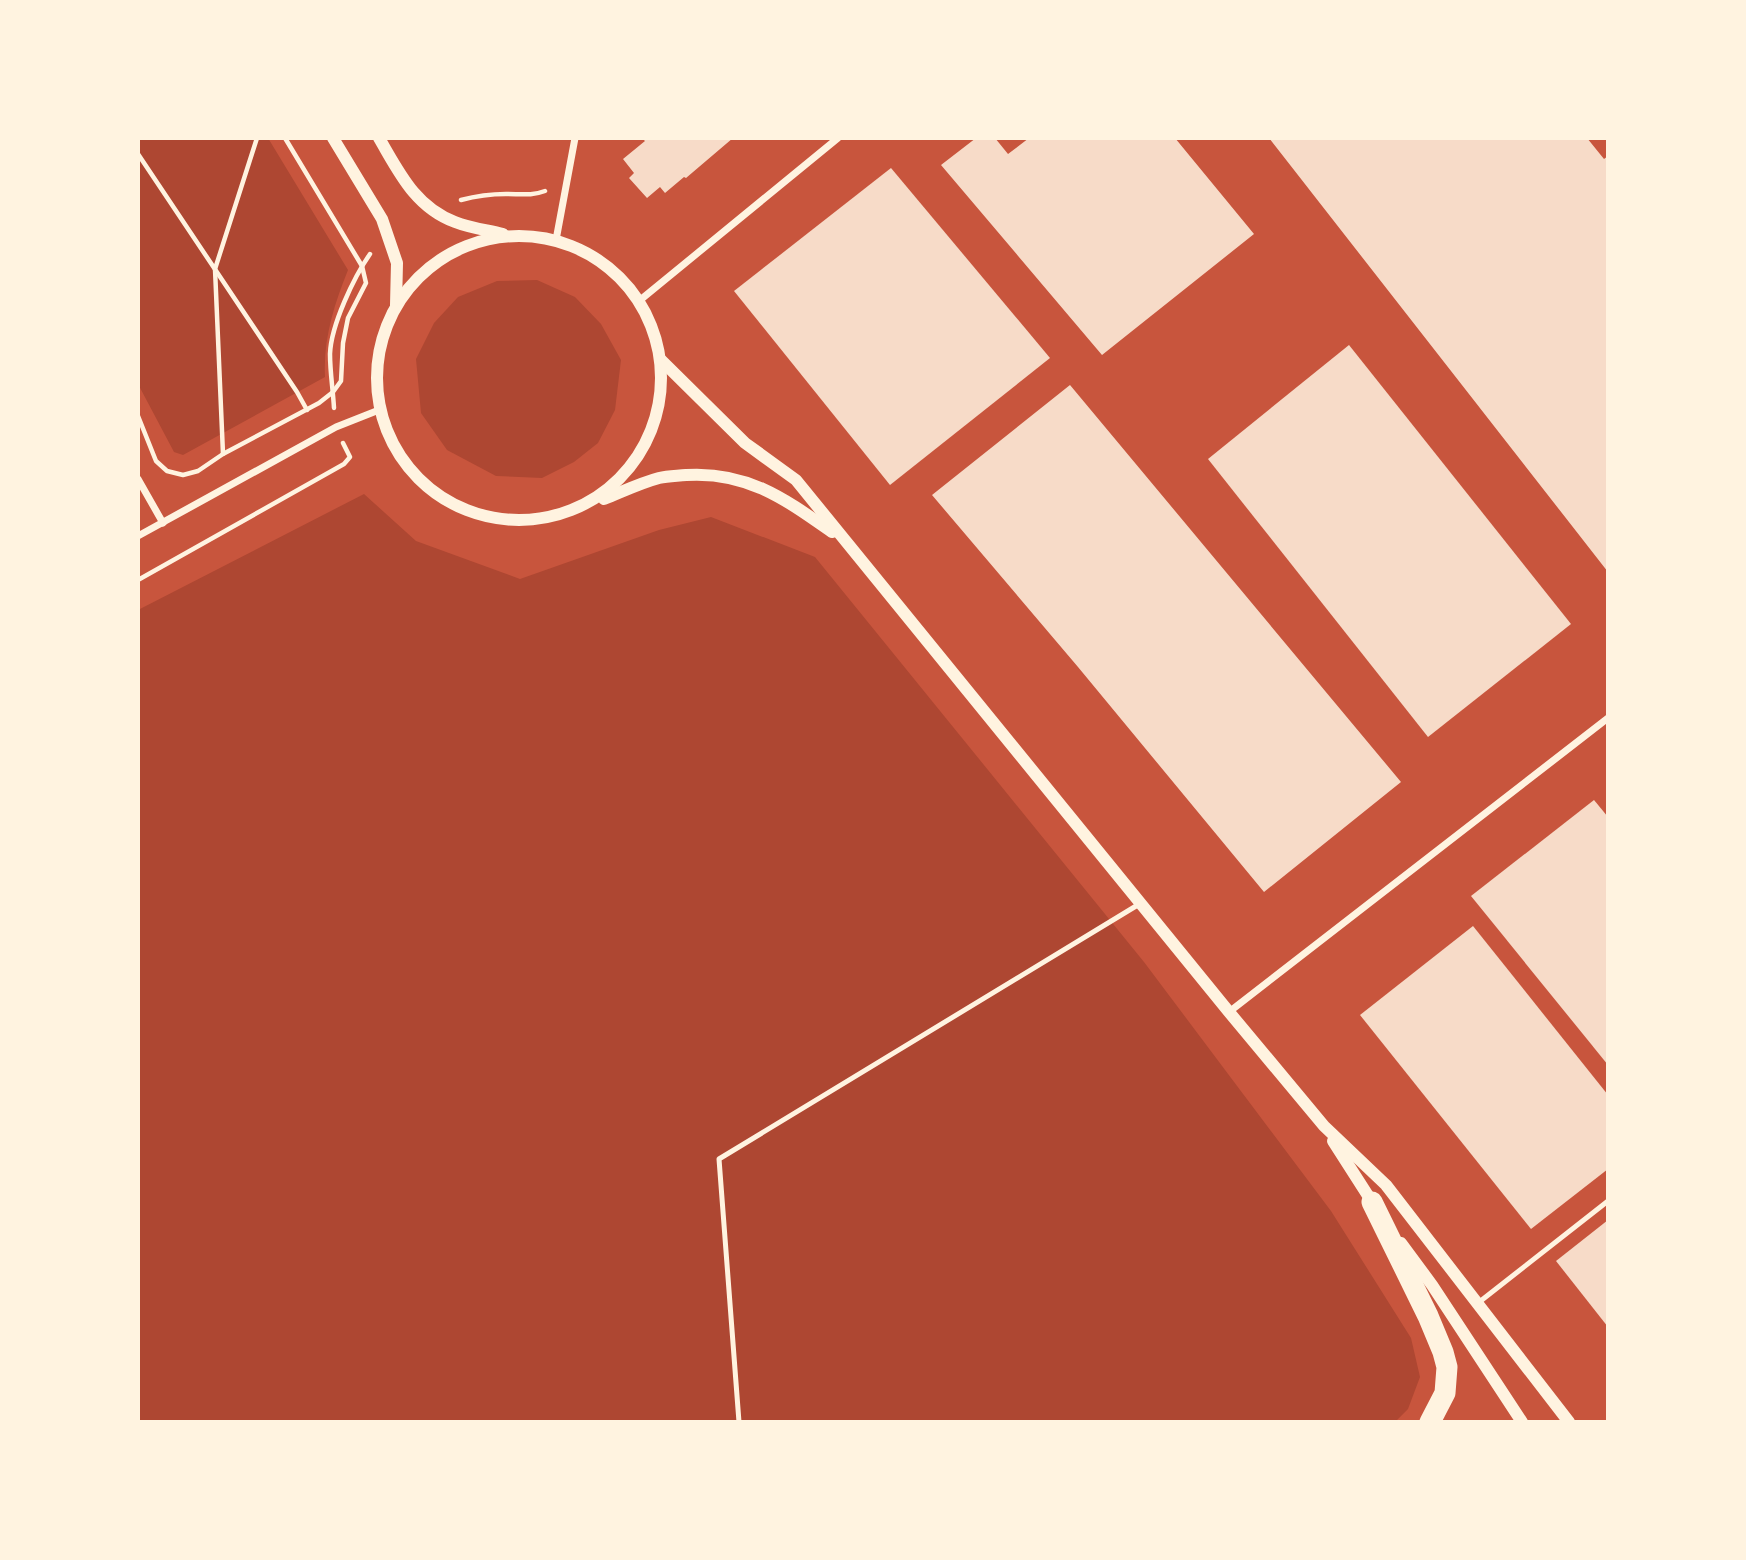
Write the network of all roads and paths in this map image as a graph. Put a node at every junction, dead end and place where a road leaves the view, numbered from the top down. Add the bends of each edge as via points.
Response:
1 (257, 138) edge
2 (285, 138) edge
3 (333, 138) edge
4 (379, 138) edge
5 (575, 138) edge
6 (838, 138) edge
7 (138, 155) edge
8 (549, 186) dead end
9 (433, 211) junction
10 (510, 235) junction
11 (389, 239) junction
12 (556, 240) junction
13 (362, 266) junction
14 (215, 269) junction
15 (639, 301) junction
16 (396, 305) junction
17 (661, 360) junction
18 (332, 392) junction
19 (307, 410) junction
20 (379, 410) junction
21 (138, 416) edge
22 (336, 428) junction
23 (223, 454) junction
24 (138, 479) edge
25 (574, 510) junction
26 (163, 523) junction
27 (138, 536) edge
28 (845, 541) junction
29 (138, 580) edge
30 (1608, 718) edge
31 (1141, 903) junction
32 (1229, 1012) junction
33 (1324, 1126) junction
34 (1372, 1202) junction
35 (1608, 1202) edge
36 (1478, 1303) junction
37 (738, 1422) edge
38 (1430, 1422) edge
39 (1522, 1422) edge
40 (1569, 1422) edge

1 - 14 path
2 - 13 path
3 - 11 street via 382,219
4 - 9 street via 419,201
5 - 12 street
6 - 15 street
7 - 14 path
8 - 9 path via 531,196 476,196
9 - 10 street via 455,222
10 - 12 street
10 - 16 street via 479,241 441,258
11 - 13 path
11 - 16 street via 397,263
12 - 15 street via 597,258
13 - 18 path via 330,351
13 - 18 path via 366,283 348,318 341,382
14 - 19 path
14 - 23 path
15 - 17 street via 653,327
16 - 20 street via 378,352
17 - 25 street via 660,406 642,451 613,486
17 - 28 street via 746,443 796,480
18 - 19 path
18 - 22 path
19 - 23 path
20 - 22 street
20 - 25 street via 406,466 444,500 492,518 540,519
21 - 23 path via 156,461 167,471 183,475 198,471
22 - 26 street
22 - 29 path via 351,457 344,464
24 - 26 street
25 - 28 street via 660,478 719,475 778,495
26 - 27 street
28 - 31 street
30 - 32 street
31 - 32 street
31 - 37 lane via 719,1158
32 - 33 street
33 - 34 street
33 - 36 street via 1386,1185
34 - 38 highway via 1428,1316 1447,1367 1445,1393
34 - 39 street
35 - 36 lane
36 - 40 street

